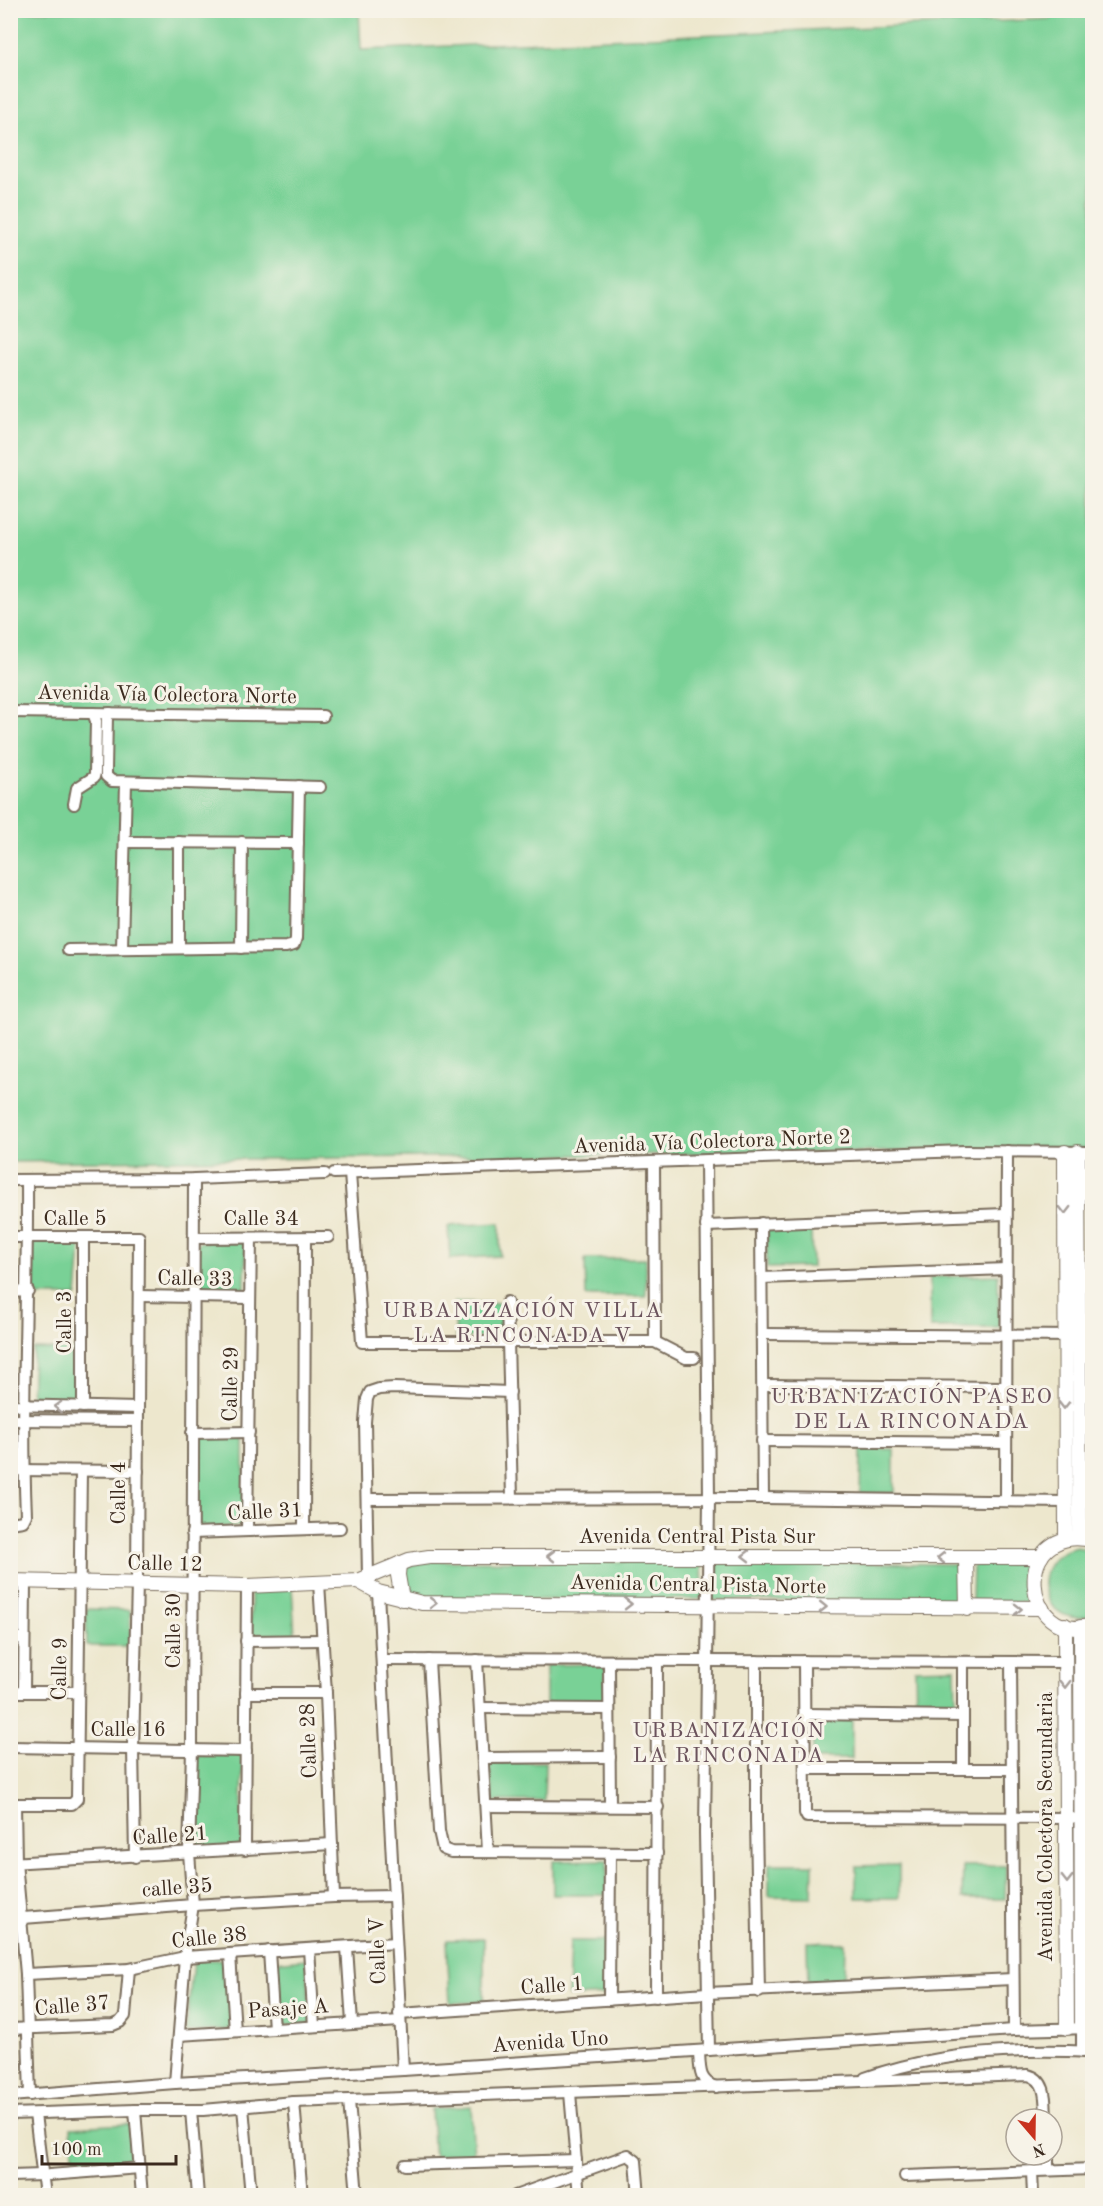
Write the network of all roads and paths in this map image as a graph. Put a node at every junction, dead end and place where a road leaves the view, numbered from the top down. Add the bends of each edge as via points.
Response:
1 (10, 712) edge
2 (93, 713) junction
3 (110, 713) junction
4 (323, 716) dead end
5 (126, 782) junction
6 (299, 786) junction
7 (320, 787) dead end
8 (74, 804) dead end
9 (124, 842) junction
10 (179, 842) junction
11 (242, 842) junction
12 (298, 843) junction
13 (122, 948) junction
14 (179, 948) junction
15 (241, 948) junction
16 (68, 950) dead end
17 (1007, 1151) junction
18 (1071, 1152) junction
19 (1092, 1152) edge
20 (706, 1161) junction
21 (654, 1163) junction
22 (350, 1173) junction
23 (194, 1179) junction
24 (10, 1180) edge
25 (27, 1180) junction
26 (1005, 1214) junction
27 (760, 1223) junction
28 (706, 1226) junction
29 (10, 1237) edge
30 (28, 1237) junction
31 (84, 1237) junction
32 (328, 1237) dead end
33 (139, 1238) joint
34 (194, 1238) junction
35 (251, 1238) junction
36 (305, 1238) junction
37 (1006, 1269) junction
38 (762, 1278) junction
39 (10, 1292) edge
40 (28, 1292) junction
41 (139, 1296) junction
42 (195, 1297) junction
43 (250, 1298) junction
44 (507, 1302) dead end
45 (763, 1334) junction
46 (1005, 1335) junction
47 (1065, 1336) junction
48 (1086, 1336) edge
49 (655, 1342) junction
50 (508, 1343) junction
51 (694, 1358) dead end
52 (763, 1385) junction
53 (1006, 1387) junction
54 (1086, 1390) edge
55 (510, 1392) junction
56 (10, 1405) edge
57 (25, 1405) junction
58 (83, 1407) junction
59 (138, 1408) junction
60 (10, 1420) edge
61 (25, 1420) junction
62 (138, 1422) junction
63 (249, 1432) junction
64 (192, 1433) junction
65 (762, 1441) junction
66 (1006, 1443) junction
67 (10, 1470) edge
68 (24, 1470) junction
69 (81, 1471) junction
70 (138, 1471) junction
71 (512, 1498) junction
72 (763, 1498) junction
73 (367, 1499) junction
74 (709, 1499) junction
75 (1006, 1500) junction
76 (1086, 1501) edge
77 (1065, 1502) junction
78 (10, 1523) edge
79 (304, 1528) junction
80 (340, 1528) dead end
81 (247, 1531) junction
82 (192, 1533) junction
83 (1066, 1539) junction
84 (1087, 1539) edge
85 (707, 1556) junction
86 (1041, 1557) junction
87 (966, 1558) junction
88 (399, 1564) junction
89 (363, 1579) junction
90 (18, 1582) edge
91 (80, 1582) junction
92 (137, 1583) junction
93 (320, 1583) junction
94 (192, 1584) junction
95 (247, 1586) junction
96 (378, 1592) junction
97 (402, 1599) junction
98 (707, 1605) junction
99 (1042, 1608) junction
100 (967, 1609) junction
101 (1065, 1625) junction
102 (1087, 1626) edge
103 (10, 1638) edge
104 (24, 1638) junction
105 (322, 1640) junction
106 (246, 1641) junction
107 (382, 1660) junction
108 (429, 1660) junction
109 (477, 1660) junction
110 (1087, 1660) edge
111 (609, 1661) junction
112 (657, 1661) junction
113 (705, 1661) junction
114 (756, 1661) junction
115 (804, 1661) junction
116 (963, 1662) junction
117 (1011, 1662) junction
118 (1065, 1662) junction
119 (10, 1692) edge
120 (24, 1692) junction
121 (78, 1692) junction
122 (326, 1693) junction
123 (246, 1694) junction
124 (480, 1708) junction
125 (609, 1708) junction
126 (806, 1714) junction
127 (963, 1716) junction
128 (10, 1747) edge
129 (77, 1748) junction
130 (133, 1749) junction
131 (192, 1749) junction
132 (246, 1751) junction
133 (610, 1757) junction
134 (483, 1758) junction
135 (805, 1769) junction
136 (963, 1769) junction
137 (1012, 1769) junction
138 (1087, 1777) edge
139 (13, 1804) edge
140 (486, 1806) junction
141 (610, 1806) junction
142 (658, 1807) junction
143 (1012, 1818) junction
144 (1066, 1818) junction
145 (1081, 1818) junction
146 (332, 1844) junction
147 (245, 1850) junction
148 (488, 1852) junction
149 (189, 1853) junction
150 (657, 1853) junction
151 (610, 1854) junction
152 (135, 1857) junction
153 (14, 1863) edge
154 (394, 1896) junction
155 (334, 1897) junction
156 (193, 1905) junction
157 (10, 1919) edge
158 (22, 1919) junction
159 (396, 1943) junction
160 (347, 1947) junction
161 (309, 1949) junction
162 (269, 1951) junction
163 (230, 1954) junction
164 (185, 1957) junction
165 (1087, 1966) edge
166 (129, 1969) junction
167 (26, 1974) junction
168 (1013, 1979) junction
169 (759, 1992) junction
170 (707, 1993) junction
171 (656, 1997) junction
172 (609, 2000) junction
173 (399, 2018) junction
174 (352, 2023) junction
175 (314, 2026) junction
176 (1067, 2028) junction
177 (1087, 2028) edge
178 (10, 2029) edge
179 (28, 2029) junction
180 (274, 2029) junction
181 (1014, 2030) junction
182 (235, 2031) junction
183 (178, 2035) junction
184 (704, 2050) junction
185 (1087, 2052) edge
186 (404, 2070) junction
187 (700, 2075) junction
188 (853, 2082) junction
189 (175, 2083) junction
190 (718, 2087) junction
191 (682, 2089) junction
192 (570, 2093) junction
193 (30, 2095) junction
194 (10, 2096) edge
195 (349, 2101) junction
196 (294, 2102) junction
197 (243, 2107) junction
198 (1045, 2107) edge
199 (135, 2110) junction
200 (191, 2110) junction
201 (10, 2114) edge
202 (35, 2114) junction
203 (576, 2160) junction
204 (405, 2164) dead end
205 (1048, 2167) edge
206 (140, 2168) junction
207 (1092, 2169) edge
208 (1048, 2170) junction
209 (1032, 2171) junction
210 (577, 2172) junction
211 (46, 2175) junction
212 (10, 2176) edge
213 (905, 2176) dead end
214 (45, 2196) edge
215 (142, 2196) edge
216 (198, 2196) edge
217 (251, 2196) edge
218 (302, 2196) edge
219 (357, 2196) edge
220 (515, 2196) edge
221 (579, 2196) edge
222 (639, 2196) edge
223 (1033, 2196) edge

1 - 2 street, Avenida Vía Colectora Norte
2 - 3 street, Avenida Vía Colectora Norte
2 - 8 street via 95,773 77,788
3 - 4 street, Avenida Vía Colectora Norte
3 - 5 street via 106,776 112,781
5 - 6 street
5 - 9 street
6 - 7 street
6 - 12 street
9 - 10 street
9 - 13 street
10 - 11 street
10 - 14 street
11 - 12 street
11 - 15 street
12 - 15 street via 296,942 286,947
13 - 14 street
13 - 16 street
14 - 15 street
17 - 18 street, Avenida Vía Colectora Norte 2
17 - 20 street, Avenida Vía Colectora Norte 2
17 - 26 street
18 - 19 street, Avenida Vía Colectora Norte 2
18 -> 47 street
18 - 48 street
20 - 21 street, Avenida Vía Colectora Norte 2
20 - 28 street
21 - 22 street, Avenida Vía Colectora Norte 2
21 - 49 street
22 - 23 street, Avenida Vía Colectora Norte 2
22 - 50 street via 362,1342
23 - 25 street, Avenida Vía Colectora Norte 2
23 - 34 street, Calle 30
24 - 25 street, Avenida Vía Colectora Norte 2
25 - 30 street
26 - 27 street
26 - 37 street
27 - 28 street
27 - 38 street
28 - 74 street
29 - 30 street, Calle 5
30 - 31 street, Calle 5
30 - 40 street
31 - 33 street, Calle 5
31 - 58 street, Calle 3
32 - 36 street, Calle 34
33 - 41 street, Calle 4
34 - 35 street, Calle 34
34 - 42 street, Calle 30
35 - 36 street, Calle 34
35 - 43 street, Calle 29
36 - 79 street
37 - 38 street
37 - 46 street
38 - 45 street
39 - 40 street
40 - 57 street
41 - 42 street, Calle 33
41 - 59 street, Calle 4
42 - 43 street, Calle 33
42 - 64 street, Calle 30
43 - 63 street, Calle 29
44 - 50 street
45 - 46 street
45 - 52 street
46 - 47 street
46 - 53 street
47 - 48 street
47 -> 77 street
48 - 54 street
49 - 50 street
49 - 51 street via 686,1358
50 - 55 street
52 - 53 street
52 - 65 street
53 - 66 street
54 - 76 street
55 - 71 street
55 - 73 street via 394,1388 370,1392 365,1422
56 - 57 street
58 -> 57 street
57 - 61 street
58 - 59 street
59 - 62 street, Calle 4
60 - 61 street
61 - 62 street
61 - 68 street
62 - 70 street, Calle 4
63 - 64 street
63 - 81 street, Calle 29
64 - 82 street, Calle 30
65 - 66 street
65 - 72 street
66 - 75 street
67 - 68 street
68 - 69 street
68 - 78 street via 26,1515 23,1521
69 - 70 street
69 - 91 street, Calle 9
70 - 92 street, Calle 4
71 - 73 street
71 - 74 street
72 - 74 street
72 - 75 street
73 - 89 street
74 - 85 street
75 - 77 street
76 - 84 street via 1080,1533
77 - 83 street
79 - 80 street, Calle 31
79 - 81 street, Calle 31
81 - 82 street, Calle 31
82 - 94 street, Calle 30
83 - 84 street
83 - 86 street
87 -> 85 street, Avenida Central Pista Sur
85 -> 88 street, Avenida Central Pista Sur via 429,1557
85 - 98 street
86 - 87 street, Avenida Central Pista Sur
86 - 99 street via 1033,1583
87 - 100 street
88 - 89 street, Avenida Central Pista Sur
88 - 97 street
89 - 93 street, Calle 12
89 - 96 street, Avenida Central Pista Norte
90 - 91 street, Calle 12
90 - 104 street
91 - 92 street, Calle 12
91 - 121 street, Calle 9
92 - 94 street, Calle 12
92 - 130 street, Calle 4
93 - 95 street, Calle 12
93 - 105 street, Calle 28
94 - 95 street, Calle 12
94 - 131 street, Calle 30
95 - 106 street
96 - 97 street, Avenida Central Pista Norte
96 - 107 street, Calle V
97 -> 98 street, Avenida Central Pista Norte via 422,1603
98 -> 100 street, Avenida Central Pista Norte
98 - 113 street
100 -> 99 street, Avenida Central Pista Norte
99 - 101 street
101 - 102 street
101 - 118 street, Avenida Colectora Secundaria
102 - 110 street, Avenida Colectora Secundaria
103 - 104 street
104 - 120 street
105 - 106 street
105 - 122 street, Calle 28
106 - 123 street
107 - 108 street
107 - 154 street, Calle V
108 - 109 street
108 - 148 street via 441,1845 451,1852
109 - 111 street
109 - 124 street
110 - 138 street, Avenida Colectora Secundaria
111 - 112 street
111 - 125 street
112 - 113 street
112 - 142 street
113 - 114 street
113 - 170 street
114 - 115 street
114 - 169 street
115 - 116 street
115 - 126 street
116 - 117 street
116 - 127 street
117 - 118 street
117 - 137 street
118 -> 144 street, Avenida Colectora Secundaria
119 - 120 street
120 - 121 street
121 - 129 street, Calle 9
122 - 123 street
122 - 146 street, Calle 28
123 - 132 street
124 - 125 street
124 - 134 street
125 - 133 street
126 - 127 street
126 - 135 street
127 - 136 street
128 - 129 street, Calle 16
129 - 130 street, Calle 16
129 - 139 street, Calle 9 via 77,1799 72,1804
130 - 131 street, Calle 16
130 - 152 street, Calle 4
131 - 132 street, Calle 16
131 - 149 street, Calle 30
132 - 147 street
133 - 134 street
133 - 141 street
134 - 140 street
135 - 136 street
135 - 143 street via 805,1813 810,1818
136 - 137 street
137 - 143 street
138 - 145 street, Avenida Colectora Secundaria
139 - 153 street
140 - 141 street
140 - 148 street
141 - 142 street
142 - 150 street
143 - 144 street
143 - 168 street
144 - 145 street
144 -> 176 street, Avenida Colectora Secundaria
145 - 165 street, Avenida Colectora Secundaria
146 - 147 street, Calle 21
146 - 155 street, Calle 28
147 - 149 street, Calle 21
148 - 151 street
149 - 152 street, Calle 21
149 - 156 street, Calle 30
150 - 151 street
150 - 171 street
151 - 172 street
152 - 153 street, Calle 21
153 - 158 street
154 - 155 street
154 - 159 street, Calle V
155 - 156 street, calle 35
156 - 158 street, calle 35
156 - 164 street, Calle 30
157 - 158 street, calle 35
158 - 167 street
159 - 160 street, Calle 38
159 - 173 street, Calle V
160 - 161 street, Calle 38
160 - 174 street
161 - 162 street, Calle 38
161 - 175 street
162 - 163 street, Calle 38
162 - 180 street
163 - 164 street, Calle 38
163 - 182 street
164 - 166 street, Calle 38
164 - 183 street, Calle 30
165 - 177 street, Avenida Colectora Secundaria
166 - 167 street, Calle 38
166 - 179 street, Calle 37 via 125,2016 120,2022
167 - 179 street
168 - 169 street, Calle 1
168 - 181 street
169 - 170 street, Calle 1
170 - 171 street, Calle 1
170 - 184 street
171 - 172 street, Calle 1
172 - 173 street, Calle 1
173 - 174 street, Pasaje A
173 - 186 street, Calle V
174 - 175 street, Pasaje A
175 - 180 street, Pasaje A
176 - 177 street, Avenida Uno
176 - 181 street, Avenida Uno
177 - 185 street
178 - 179 street, Calle 37
179 - 193 street
180 - 182 street, Pasaje A
181 - 184 street, Avenida Uno
182 - 183 street, Pasaje A
183 - 189 street, Calle 30
184 - 186 street, Avenida Uno
184 - 187 street
185 - 188 street via 1040,2050 961,2056 897,2066
186 - 189 street, Avenida Uno
187 - 190 street
187 - 191 street
188 - 190 street
188 - 198 street via 1024,2075 1036,2078 1043,2086
189 - 193 street, Avenida Uno
190 - 191 street
191 - 192 street
192 - 195 street
192 - 203 street
193 - 194 street, Avenida Uno
195 - 196 street
195 - 219 street
196 - 197 street
196 - 218 street
197 - 200 street
197 - 217 street
199 - 200 street
199 - 202 street
199 - 206 street
200 - 216 street
201 - 202 street
202 - 211 street
203 - 204 street
203 - 210 street
205 - 208 street
206 - 211 street
206 - 215 street
207 - 208 street
208 - 209 street
209 - 213 street
209 - 223 street
210 - 220 street
210 - 221 street
210 - 222 street via 621,2156 632,2156 636,2161
211 - 212 street
211 - 214 street

